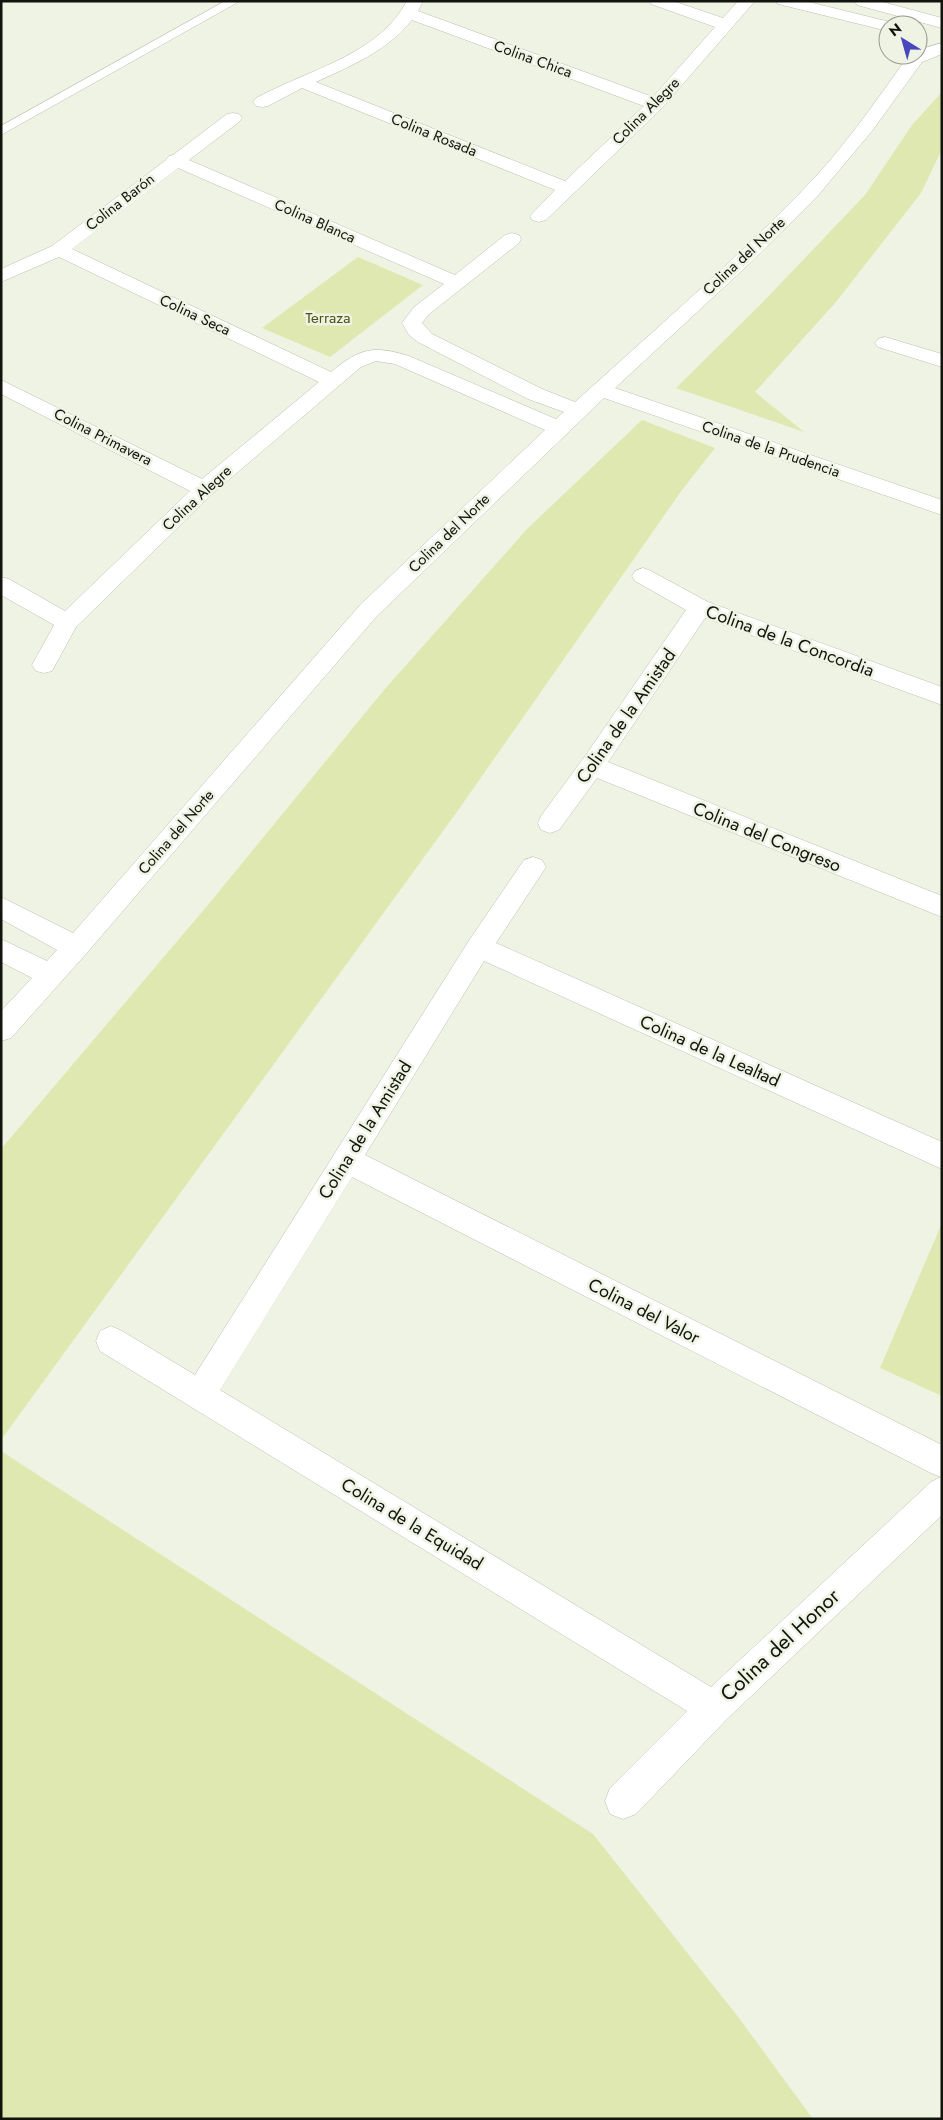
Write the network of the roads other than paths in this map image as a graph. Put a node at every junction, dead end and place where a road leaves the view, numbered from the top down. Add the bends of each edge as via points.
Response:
1 (234, 1) edge
2 (657, 1) edge
3 (747, 1) edge
4 (784, 1) edge
5 (858, 1) edge
6 (942, 6) edge
7 (412, 8) edge
8 (936, 21) edge
9 (878, 24) edge
10 (726, 25) junction
11 (928, 43) edge
12 (913, 65) edge
13 (302, 82) junction
14 (262, 102) dead end
15 (656, 104) junction
16 (233, 118) dead end
17 (1, 131) edge
18 (175, 160) junction
19 (566, 188) junction
20 (539, 216) dead end
21 (512, 239) dead end
22 (59, 250) junction
23 (1, 276) edge
24 (456, 282) junction
25 (885, 343) dead end
26 (942, 361) edge
27 (332, 380) junction
28 (1, 386) edge
29 (600, 390) junction
30 (578, 410) junction
31 (559, 428) junction
32 (204, 489) junction
33 (942, 508) edge
34 (643, 576) dead end
35 (1, 585) edge
36 (700, 608) junction
37 (67, 622) junction
38 (44, 665) dead end
39 (942, 696) edge
40 (592, 766) junction
41 (550, 823) dead end
42 (533, 867) dead end
43 (942, 907) edge
44 (1, 908) edge
45 (76, 946) junction
46 (479, 947) junction
47 (1, 950) edge
48 (52, 975) junction
49 (1, 1030) edge
50 (942, 1156) edge
51 (347, 1160) junction
52 (111, 1341) dead end
53 (200, 1395) junction
54 (942, 1462) edge
55 (942, 1493) edge
56 (714, 1708) junction
57 (623, 1801) dead end

1 - 17 lane
2 - 10 street
3 - 10 street, Colina Alegre
4 - 9 street
5 - 8 street
6 - 8 street, Colina del Norte
7 - 13 street via 388,37 365,53
7 - 15 street, Colina Chica
8 - 11 street, Colina del Norte
10 - 15 street, Colina Alegre
12 - 29 street, Colina del Norte via 809,195
13 - 14 street
13 - 19 street, Colina Rosada
15 - 19 street, Colina Alegre
16 - 18 street, Colina Barón
18 - 22 street, Colina Barón
18 - 24 street, Colina Blanca
19 - 20 street, Colina Alegre
21 - 24 street
22 - 23 street, Colina Barón
22 - 27 street, Colina Seca
24 - 30 street via 420,311 412,322 416,331 535,394
25 - 26 street
27 - 31 street, Colina Alegre via 354,363 374,355 388,356
27 - 32 street, Colina Alegre
28 - 32 street, Colina Primavera
29 - 30 street, Colina del Norte
29 - 33 street, Colina de la Prudencia
30 - 31 street, Colina del Norte
31 - 45 street, Colina del Norte via 368,611
32 - 37 street, Colina Alegre
34 - 36 street, Colina de la Concordia
35 - 37 street
36 - 39 street, Colina de la Concordia
36 - 40 street, Colina de la Amistad
37 - 38 street, Colina Alegre
40 - 41 street, Colina de la Amistad
40 - 43 street, Colina del Congreso
42 - 46 street, Colina de la Amistad
44 - 45 street
45 - 48 street, Colina del Norte
46 - 50 street, Colina de la Lealtad
46 - 51 street, Colina de la Amistad
47 - 48 street
48 - 49 street, Colina del Norte
51 - 53 street, Colina de la Amistad
51 - 54 street, Colina del Valor
52 - 53 street, Colina de la Equidad
53 - 56 street, Colina de la Equidad
55 - 56 street, Colina del Honor
56 - 57 street, Colina del Honor

